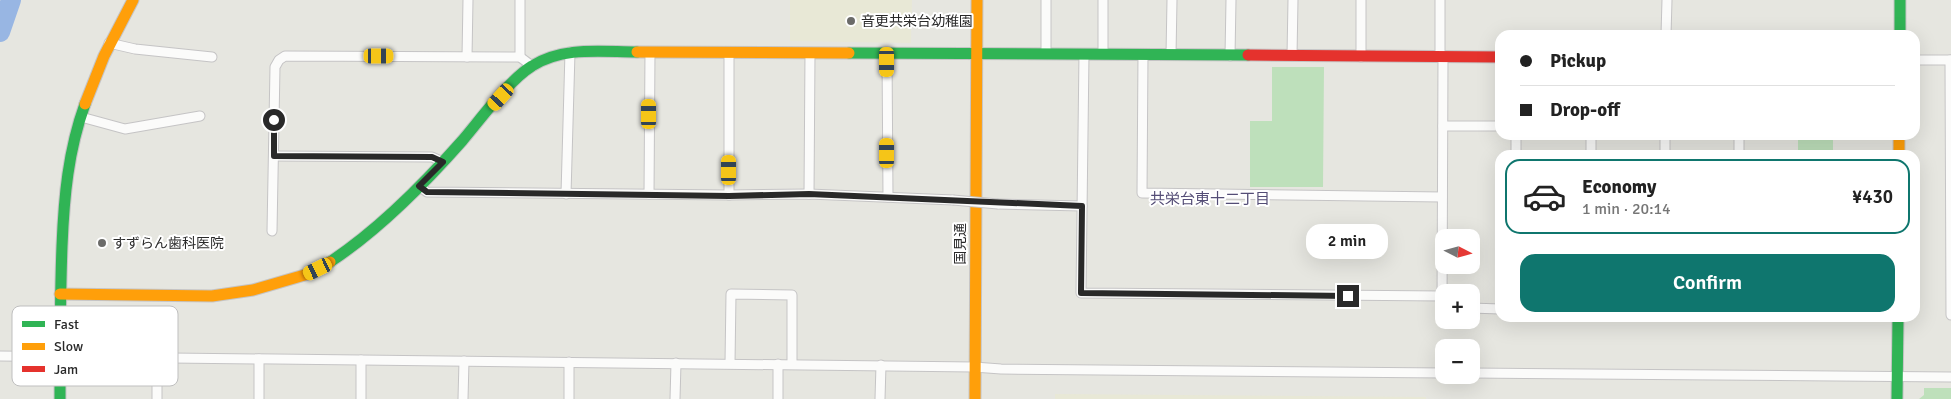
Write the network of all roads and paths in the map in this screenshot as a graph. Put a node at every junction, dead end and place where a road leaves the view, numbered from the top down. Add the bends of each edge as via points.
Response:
1 (133, 0) edge
2 (468, 0) edge
3 (520, 0) edge
4 (977, 0) edge
5 (1046, 0) edge
6 (1103, 0) edge
7 (1172, 0) edge
8 (1231, 0) edge
9 (1293, 0) edge
10 (1362, 0) edge
11 (1440, 0) edge
12 (1667, 0) edge
13 (1900, 0) edge
14 (1666, 30) edge
15 (1900, 30) edge
16 (109, 44) junction
17 (570, 52) junction
18 (650, 52) junction
19 (729, 53) junction
20 (887, 53) junction
21 (976, 53) junction
22 (810, 54) junction
23 (1046, 54) junction
24 (1084, 54) junction
25 (1103, 54) junction
26 (1143, 55) junction
27 (1171, 55) junction
28 (467, 56) junction
29 (1230, 56) junction
30 (1292, 56) junction
31 (212, 57) dead end
32 (520, 57) junction
33 (1361, 57) junction
34 (1442, 57) junction
35 (1495, 57) edge
36 (1920, 60) edge
37 (1950, 60) edge
38 (532, 66) junction
39 (200, 116) dead end
40 (81, 117) junction
41 (1443, 126) junction
42 (1495, 126) edge
43 (274, 156) junction
44 (443, 162) junction
45 (419, 186) junction
46 (566, 194) junction
47 (649, 194) junction
48 (809, 194) junction
49 (729, 196) junction
50 (888, 197) junction
51 (1442, 197) junction
52 (1082, 206) junction
53 (272, 231) dead end
54 (1442, 284) edge
55 (60, 294) junction
56 (1435, 296) edge
57 (60, 306) edge
58 (1480, 308) edge
59 (1495, 308) edge
60 (1951, 315) edge
61 (1898, 322) edge
62 (178, 358) edge
63 (259, 359) junction
64 (361, 360) junction
65 (464, 361) junction
66 (569, 362) junction
67 (676, 363) junction
68 (730, 364) junction
69 (778, 364) junction
70 (792, 364) junction
71 (881, 365) junction
72 (974, 366) junction
73 (1435, 373) edge
74 (1480, 373) edge
75 (1897, 376) junction
76 (1951, 377) edge
77 (60, 386) edge
78 (157, 386) edge
79 (60, 399) edge
80 (157, 399) edge
81 (259, 399) edge
82 (361, 399) edge
83 (463, 399) edge
84 (569, 399) edge
85 (676, 399) edge
86 (778, 399) edge
87 (880, 399) edge
88 (975, 399) edge
89 (1897, 399) edge

1 - 16 street
2 - 28 street
3 - 32 street
4 - 21 street, 国見通
5 - 23 street
6 - 25 street
7 - 27 street
8 - 29 street
9 - 30 street
10 - 33 street
11 - 34 street
12 - 14 street
13 - 15 street
16 - 31 street
16 - 40 street
17 - 18 street
17 - 38 street
17 - 46 street
18 - 19 street
18 - 47 street
19 - 22 street
19 - 49 street
20 - 21 street
20 - 22 street
20 - 50 street
21 - 23 street
21 - 72 street, 国見通
22 - 48 street
23 - 24 street
24 - 25 street
24 - 52 street
25 - 26 street
26 - 27 street
26 - 51 street via 1142,193
27 - 29 street
28 - 32 street
28 - 43 street via 285,56 275,67
29 - 30 street
30 - 33 street
32 - 38 street
33 - 34 street
34 - 35 street
34 - 41 street
36 - 37 street
37 - 60 street
38 - 44 street
39 - 40 street via 126,128
40 - 55 street via 70,156 63,204
41 - 42 street
41 - 51 street
43 - 44 street via 432,157
43 - 53 street
44 - 45 street
45 - 46 street via 427,192
45 - 55 street via 348,250 328,264 289,280 212,296
46 - 47 street
47 - 49 street
48 - 49 street
48 - 50 street
50 - 52 street, bridge
51 - 54 street
52 - 56 street via 1081,293
55 - 57 street
58 - 59 street
61 - 75 street
62 - 63 street
63 - 64 street
63 - 81 street
64 - 65 street
64 - 82 street
65 - 66 street
65 - 83 street
66 - 67 street
66 - 84 street
67 - 68 street
67 - 85 street
68 - 69 street
68 - 70 street via 731,294 792,295
69 - 70 street
69 - 86 street
70 - 71 street
71 - 72 street
71 - 87 street
72 - 73 street via 1001,370
72 - 88 street, 国見通
74 - 75 street
75 - 76 street
75 - 89 street
77 - 79 street
78 - 80 street

